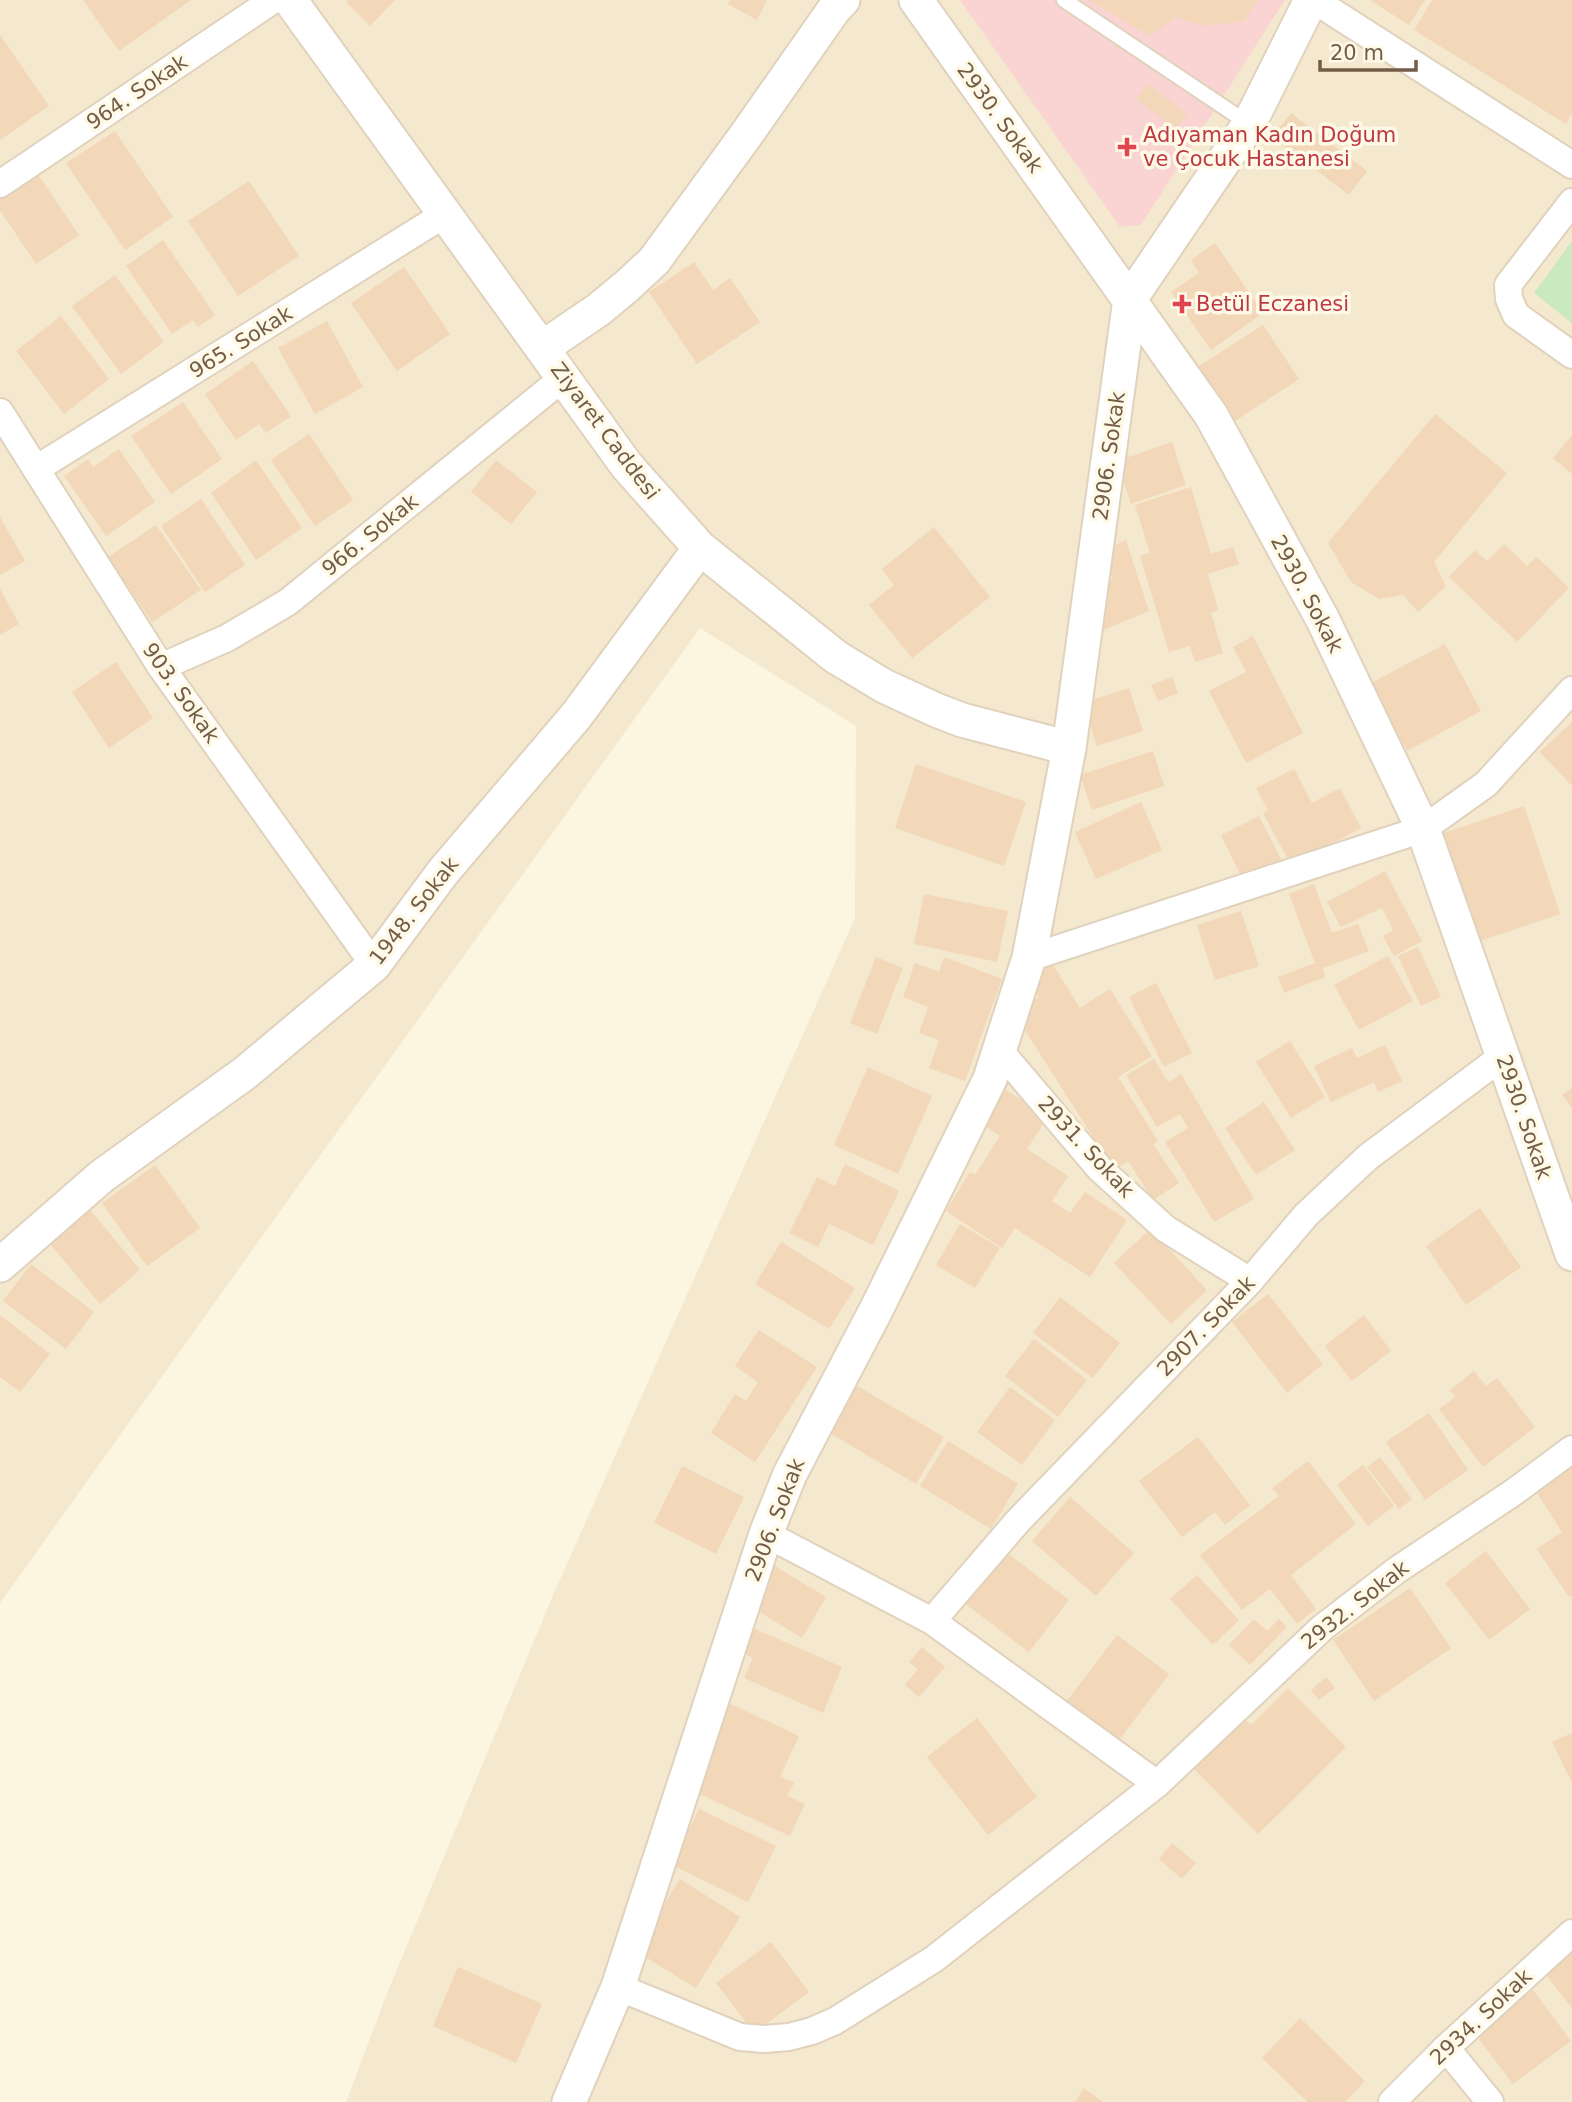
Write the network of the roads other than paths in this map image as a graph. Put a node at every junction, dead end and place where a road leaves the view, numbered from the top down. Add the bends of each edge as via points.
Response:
1 (274, 0) edge
2 (290, 0) edge
3 (843, 0) edge
4 (916, 0) edge
5 (1064, 0) edge
6 (1313, 0) edge
7 (1249, 124) junction
8 (1572, 165) edge
9 (0, 184) edge
10 (1572, 202) edge
11 (445, 215) junction
12 (1130, 299) junction
13 (542, 348) junction
14 (1572, 355) edge
15 (562, 378) junction
16 (0, 412) edge
17 (36, 470) junction
18 (700, 548) junction
19 (161, 667) junction
20 (1572, 690) edge
21 (1069, 748) junction
22 (1423, 829) junction
23 (1029, 958) junction
24 (374, 965) junction
25 (1000, 1051) junction
26 (1503, 1056) junction
27 (1572, 1254) edge
28 (0, 1265) edge
29 (1250, 1281) junction
30 (1572, 1449) edge
31 (766, 1534) junction
32 (932, 1621) junction
33 (1157, 1784) junction
34 (1572, 1933) edge
35 (618, 1987) junction
36 (1446, 2048) junction
37 (569, 2102) edge
38 (1392, 2102) edge
39 (1490, 2102) edge

1 - 9 street, 964. Sokak
2 - 11 street, Ziyaret Caddesi
3 - 13 street via 653,261 598,310
4 - 12 street, 2930. Sokak
5 - 7 lane
6 - 7 street, 2906. Sokak
6 - 8 street
7 - 12 street, 2906. Sokak
10 - 14 street via 1508,285 1516,315
11 - 13 street, Ziyaret Caddesi
11 - 17 street, 965. Sokak
12 - 21 street, 2906. Sokak
12 - 22 street, 2930. Sokak via 1211,415 1323,620
13 - 15 street, Ziyaret Caddesi
15 - 18 street, Ziyaret Caddesi via 627,466
15 - 19 street, 966. Sokak via 288,602 227,638
16 - 17 street, 903. Sokak
17 - 19 street, 903. Sokak
18 - 21 street, Ziyaret Caddesi via 836,657 884,686 962,720
18 - 24 street, 1948. Sokak via 576,716 443,872
19 - 24 street, 903. Sokak
20 - 22 street via 1486,785
21 - 23 street, 2906. Sokak
22 - 23 street
22 - 26 street, 2930. Sokak
23 - 25 street, 2906. Sokak
24 - 28 street, 1948. Sokak via 245,1073 102,1176
25 - 29 street, 2931. Sokak via 1100,1169 1166,1229
25 - 31 street, 2906. Sokak via 876,1310 790,1474
26 - 27 street, 2930. Sokak
26 - 29 street, 2907. Sokak via 1368,1157 1306,1215
29 - 32 street, 2907. Sokak via 1018,1521
30 - 33 street, 2932. Sokak via 1322,1628
31 - 32 street
31 - 35 street, 2906. Sokak
32 - 33 street
33 - 35 street, 2932. Sokak via 934,1959 812,2031 776,2038 740,2037
34 - 36 street, 2934. Sokak
35 - 37 street, 2906. Sokak
36 - 38 street, 2934. Sokak
36 - 39 street

